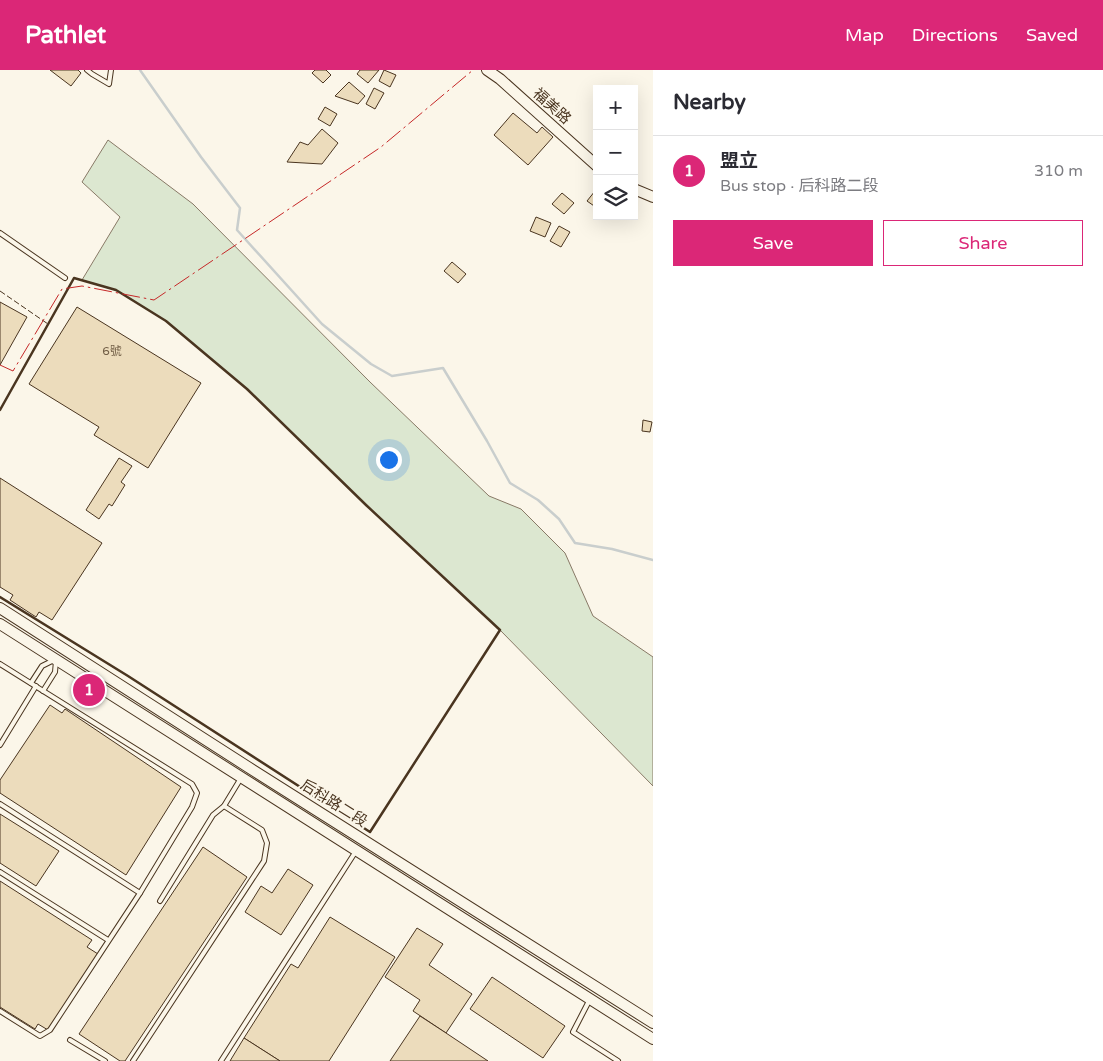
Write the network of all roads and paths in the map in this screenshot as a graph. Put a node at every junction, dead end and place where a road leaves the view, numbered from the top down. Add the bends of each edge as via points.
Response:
1 (87, 70) edge
2 (111, 70) edge
3 (487, 70) edge
4 (593, 162) edge
5 (638, 190) edge
6 (653, 197) edge
7 (0, 233) edge
8 (65, 278) dead end
9 (0, 608) edge
10 (0, 624) edge
11 (64, 649) junction
12 (56, 659) junction
13 (0, 664) edge
14 (31, 683) junction
15 (36, 686) junction
16 (43, 691) junction
17 (0, 745) edge
18 (241, 778) junction
19 (0, 804) edge
20 (224, 806) junction
21 (363, 838) junction
22 (356, 851) junction
23 (0, 872) edge
24 (140, 893) junction
25 (160, 901) dead end
26 (108, 940) junction
27 (596, 987) junction
28 (590, 999) junction
29 (0, 1011) edge
30 (653, 1023) edge
31 (653, 1039) edge
32 (70, 1040) dead end
33 (105, 1061) edge
34 (132, 1061) edge
35 (220, 1061) edge
36 (618, 1061) edge

1 - 2 lane via 109,84
3 - 4 street, 福美路
5 - 6 street
7 - 8 lane
9 - 11 street, 后科路二段
10 - 12 street, 后科路二段
11 - 12 street
11 - 21 street, 后科路二段
12 - 14 lane via 42,666
12 - 16 lane via 55,672
12 - 18 street, 后科路二段
13 - 14 lane
14 - 15 lane
15 - 16 lane
15 - 17 lane
16 - 24 lane via 192,784 197,793 192,807
18 - 20 lane
18 - 22 street, 后科路二段
19 - 24 lane
20 - 25 lane via 213,815
20 - 34 lane via 262,830 268,843 264,861
21 - 22 street
21 - 27 street, 后科路二段
22 - 28 street, 后科路二段
22 - 35 lane
23 - 26 lane
24 - 26 lane
26 - 29 lane via 50,1030 40,1036
27 - 28 street
27 - 30 street, 后科路二段
28 - 31 street, 后科路二段
28 - 36 lane via 573,1032
32 - 33 lane

